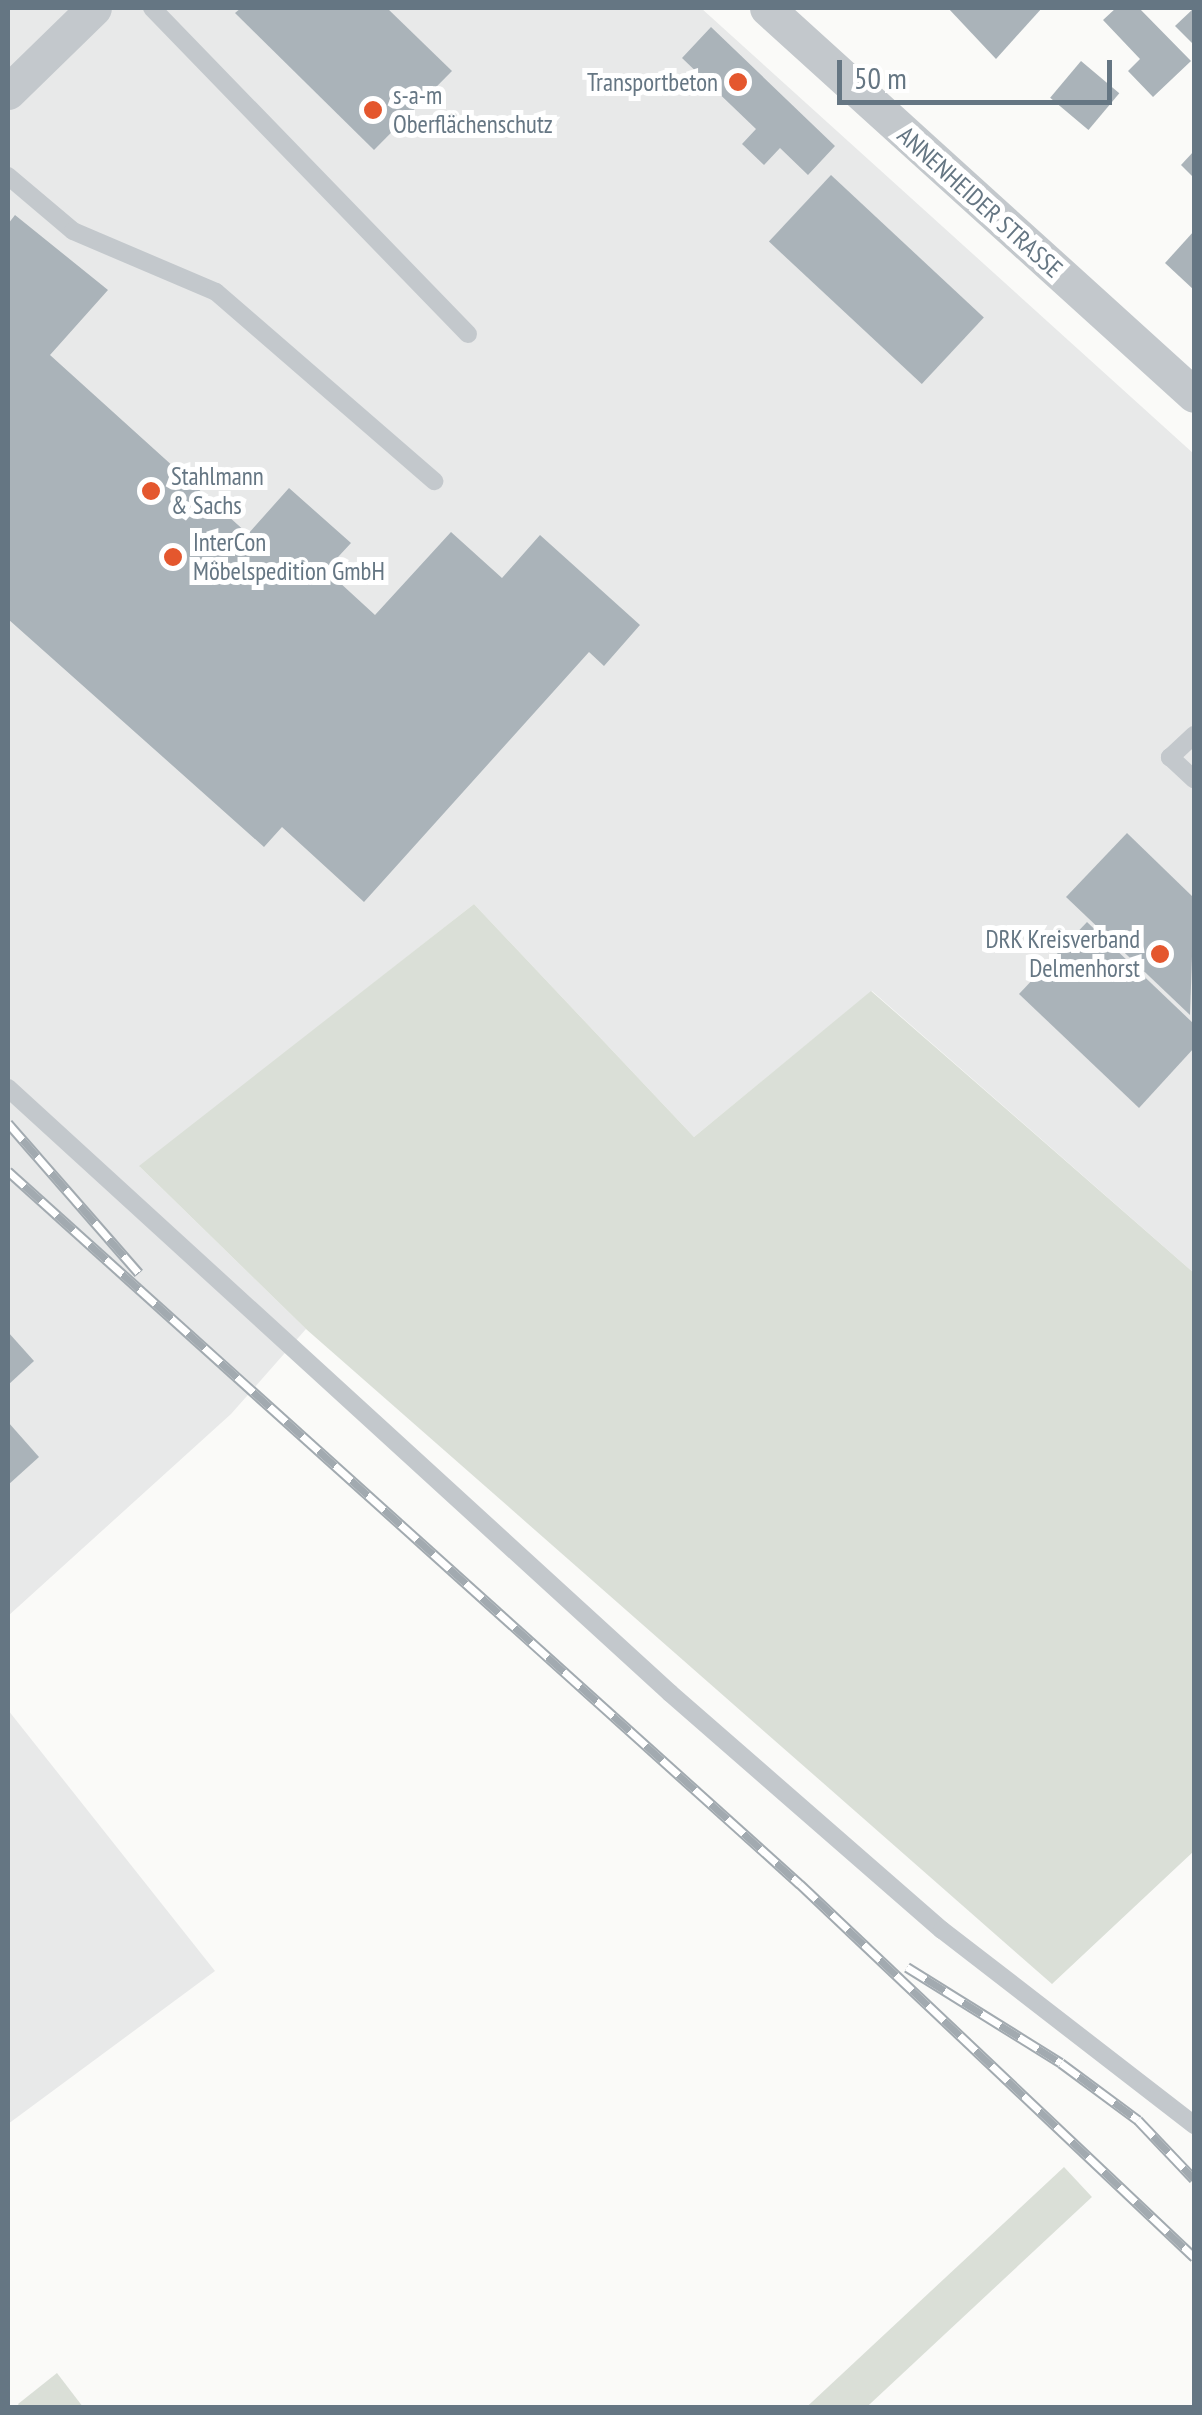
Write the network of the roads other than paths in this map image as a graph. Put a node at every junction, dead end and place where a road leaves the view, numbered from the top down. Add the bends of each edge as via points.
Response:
1 (94, 8) edge
2 (152, 8) edge
3 (768, 8) edge
4 (8, 92) edge
5 (8, 176) edge
6 (468, 334) dead end
7 (1194, 395) edge
8 (434, 481) dead end
9 (1194, 735) edge
10 (1194, 779) edge
11 (8, 1088) edge
12 (1194, 2125) edge

1 - 4 street
2 - 6 lane
3 - 7 street, ANNENHEIDER STRASSE
5 - 8 lane via 72,230 216,292
9 - 10 lane via 1170,756
11 - 12 lane via 670,1693 942,1930

